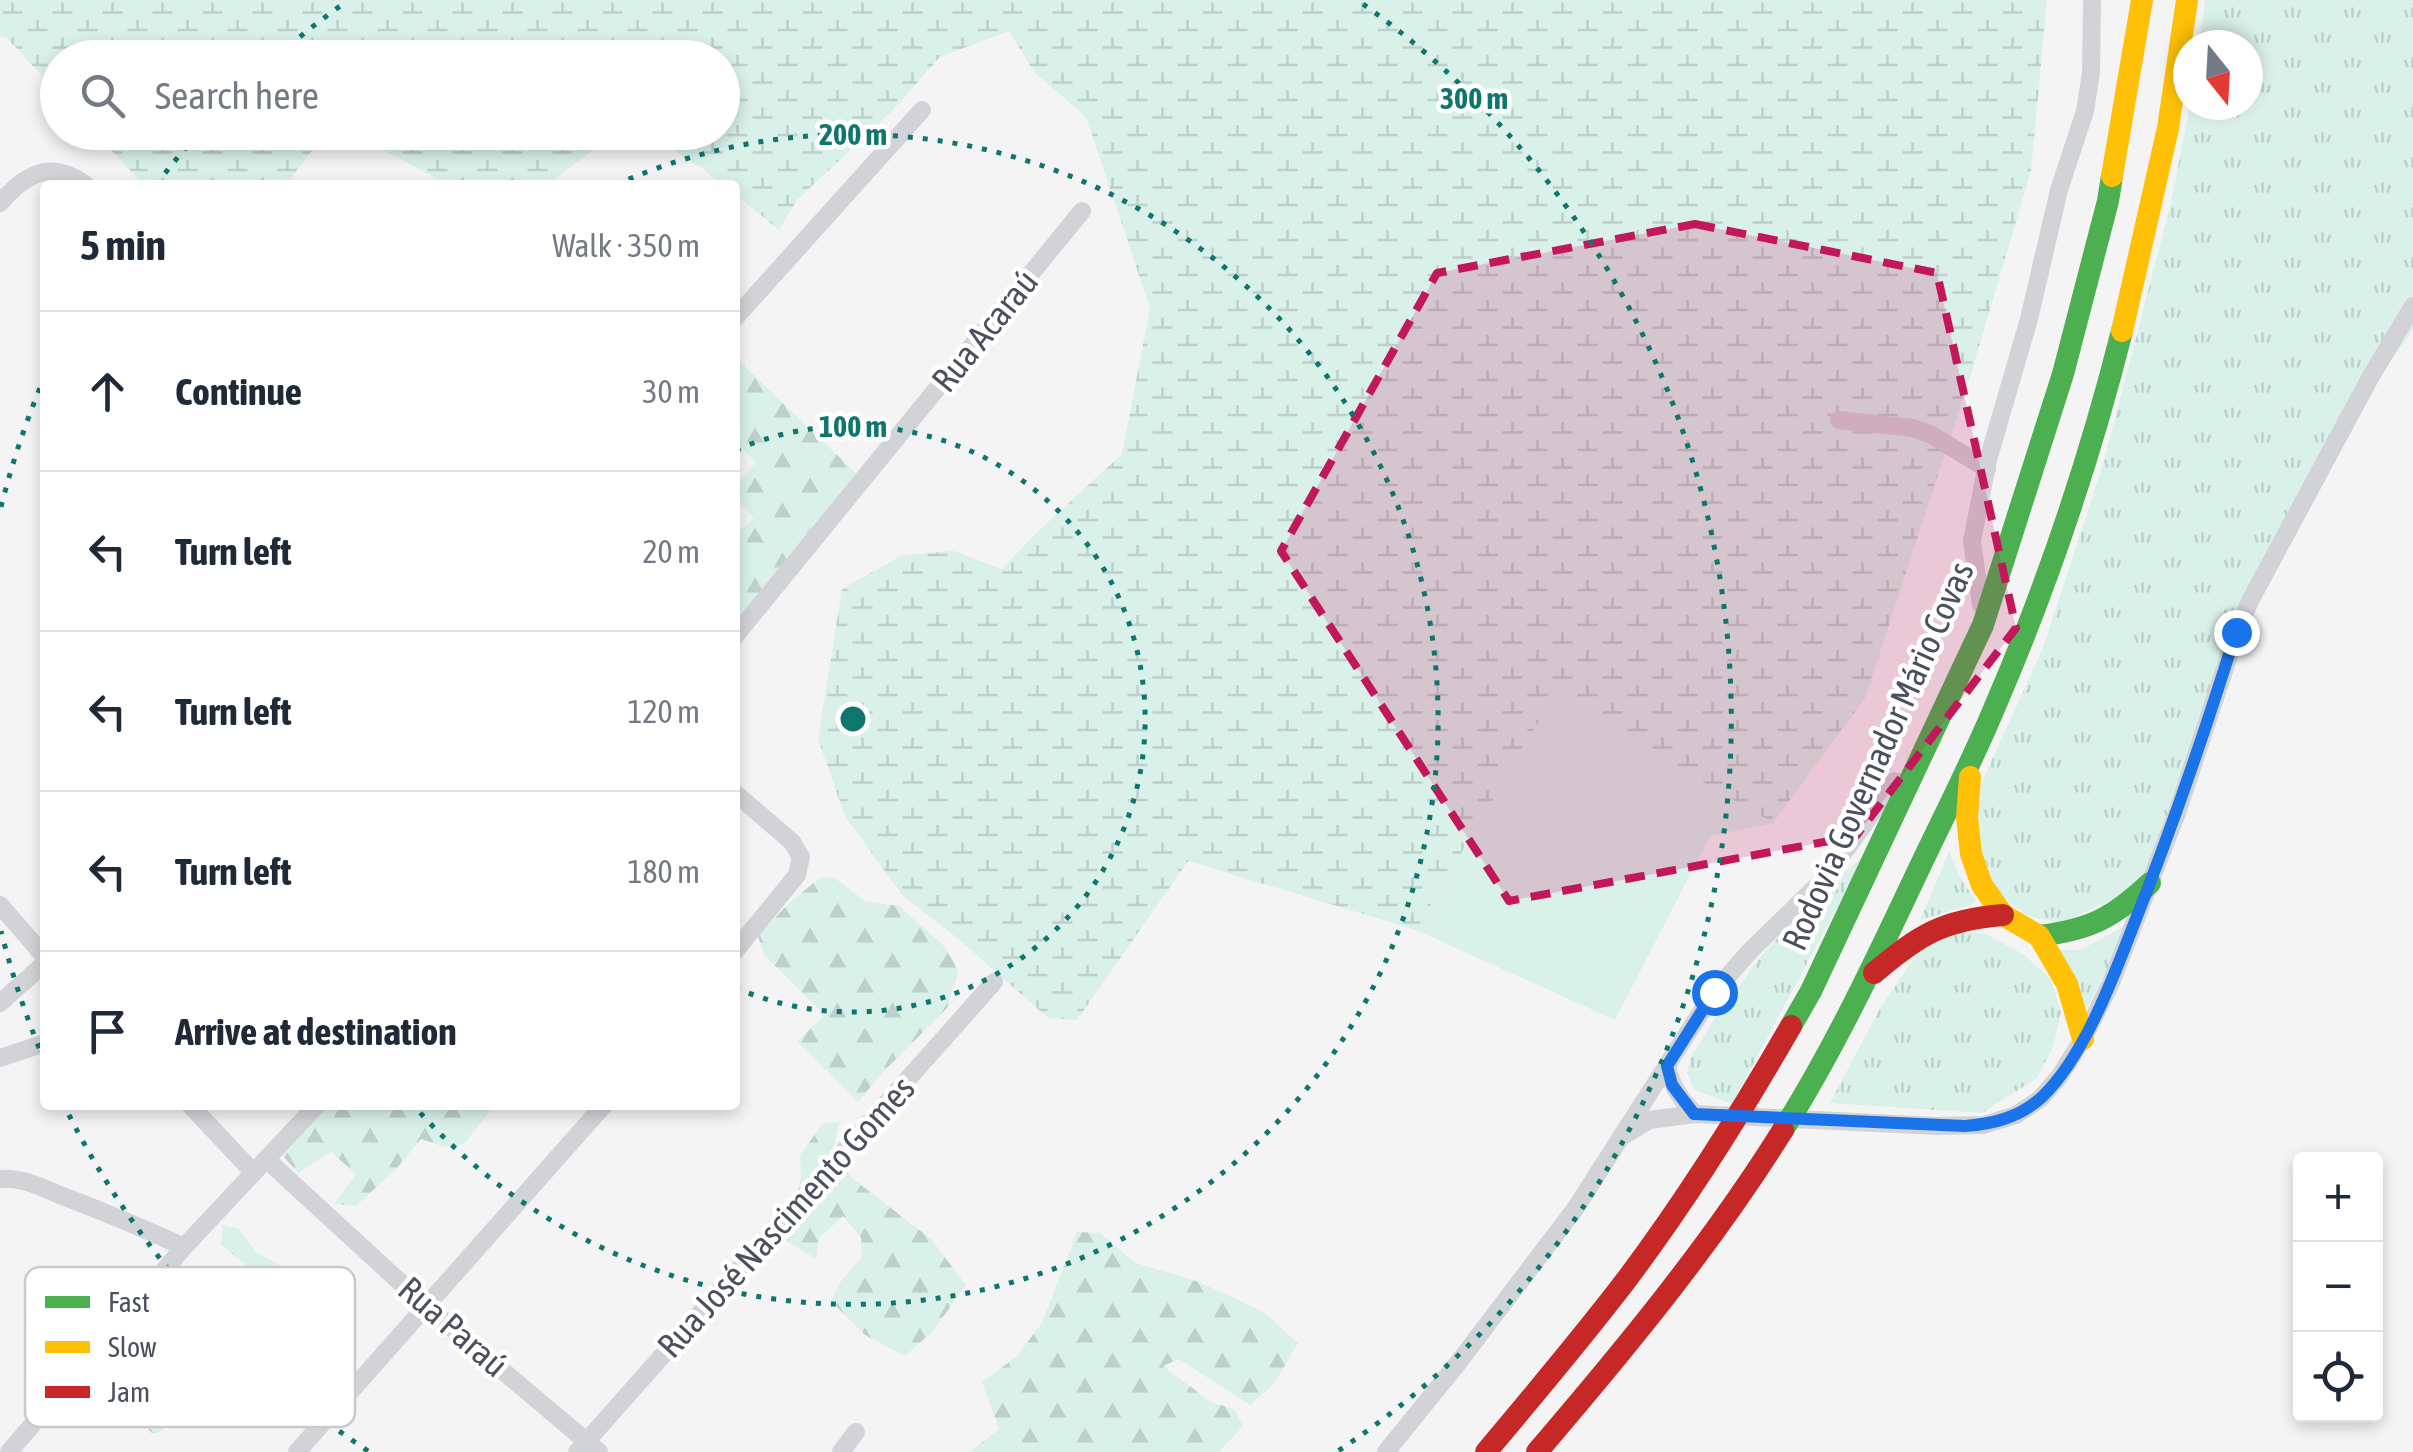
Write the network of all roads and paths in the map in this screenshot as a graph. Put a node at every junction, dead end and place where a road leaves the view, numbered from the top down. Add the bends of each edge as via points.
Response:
1 (2092, 0) edge
2 (2142, 0) edge
3 (2188, 0) edge
4 (922, 110) dead end
5 (77, 180) edge
6 (0, 203) edge
7 (1082, 211) dead end
8 (2413, 306) edge
9 (740, 312) edge
10 (1839, 420) dead end
11 (1987, 469) junction
12 (1983, 625) junction
13 (740, 630) edge
14 (1945, 706) junction
15 (1970, 762) junction
16 (740, 798) edge
17 (2150, 883) junction
18 (0, 905) edge
19 (2002, 915) junction
20 (8, 931) edge
21 (2038, 936) junction
22 (740, 944) edge
23 (40, 956) edge
24 (40, 965) edge
25 (1866, 979) junction
26 (994, 982) dead end
27 (0, 1002) edge
28 (2083, 1039) junction
29 (40, 1045) edge
30 (0, 1058) edge
31 (1667, 1066) junction
32 (196, 1110) edge
33 (311, 1110) edge
34 (600, 1110) edge
35 (1694, 1114) junction
36 (1621, 1137) junction
37 (259, 1166) junction
38 (0, 1179) edge
39 (184, 1247) junction
40 (167, 1267) edge
41 (426, 1306) junction
42 (355, 1386) edge
43 (31, 1427) edge
44 (319, 1427) edge
45 (856, 1432) dead end
46 (588, 1448) edge
47 (10, 1452) edge
48 (297, 1452) edge
49 (841, 1452) edge
50 (1386, 1452) edge
51 (1486, 1452) edge
52 (1537, 1452) edge

1 - 11 street via 2085,111 2058,190
2 - 12 highway, Rodovia Governador Mário Covas via 2108,201 2063,374
3 - 15 highway via 2140,263 2107,388 2054,554
4 - 9 street
5 - 6 street via 45,170
7 - 13 street, Rua Acaraú
8 - 17 street via 2243,616
10 - 11 street via 1913,428
11 - 12 street via 1972,542
12 - 14 highway, Rodovia Governador Mário Covas
14 - 31 street via 1827,876 1714,992
14 - 51 highway, Rodovia Governador Mário Covas via 1811,990 1764,1073 1629,1276
15 - 19 highway via 1972,854
15 - 25 highway
16 - 22 street via 798,850 801,864
17 - 21 highway via 2104,922
17 - 28 street
18 - 20 street
19 - 21 highway
19 - 25 highway via 1941,924
20 - 23 street
21 - 28 highway via 2067,984
24 - 27 street
25 - 52 highway via 1769,1152 1659,1304
26 - 46 street, Rua José Nascimento Gomes
28 - 35 street via 2040,1099 1984,1125
29 - 30 street
31 - 35 street
31 - 36 street
32 - 37 street, Rua Paraú
33 - 37 street
34 - 41 street
35 - 36 street via 1649,1120
36 - 50 street via 1558,1232
37 - 39 street
37 - 41 street, Rua Paraú
38 - 39 street via 14,1178
39 - 40 street
41 - 42 street
41 - 46 street, Rua Paraú
43 - 47 street
44 - 48 street
45 - 49 street

